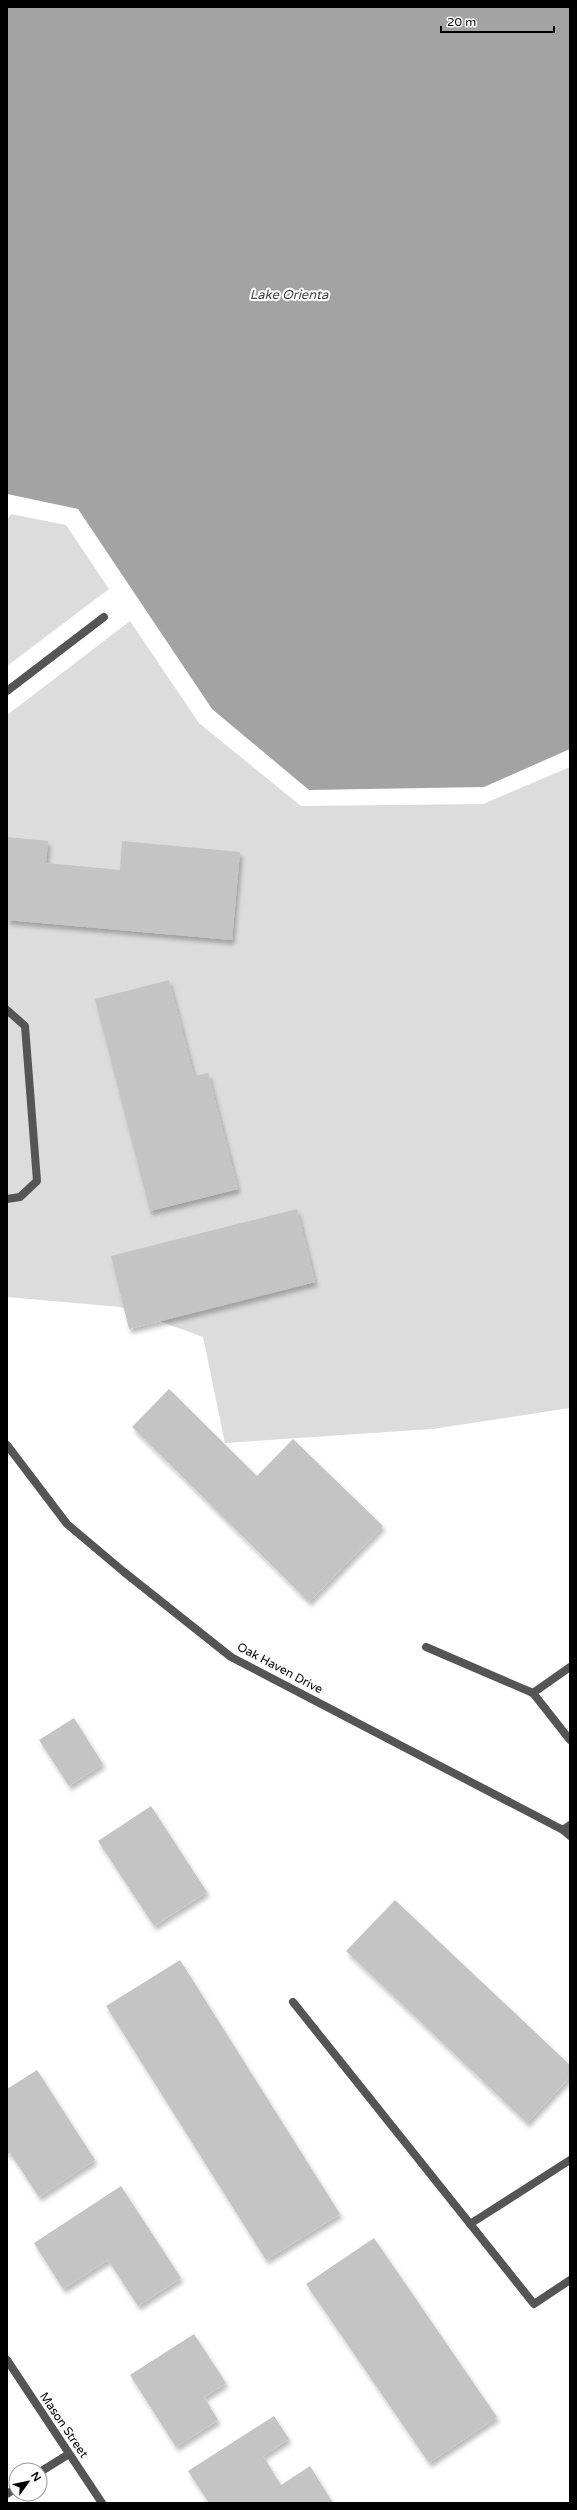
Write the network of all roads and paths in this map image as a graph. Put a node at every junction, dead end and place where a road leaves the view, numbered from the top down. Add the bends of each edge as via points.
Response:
1 (104, 617) dead end
2 (7, 691) edge
3 (7, 1010) edge
4 (7, 1199) edge
5 (7, 1445) edge
6 (426, 1647) dead end
7 (570, 1667) edge
8 (533, 1692) junction
9 (570, 1740) edge
10 (567, 1828) edge
11 (570, 1836) edge
12 (293, 2002) dead end
13 (570, 2160) edge
14 (470, 2224) junction
15 (570, 2280) edge
16 (7, 2360) edge
17 (68, 2454) junction
18 (48, 2467) edge
19 (102, 2503) edge

1 - 2 street
3 - 4 street via 25,1026 37,1181 20,1197
5 - 10 street, Oak Haven Drive via 67,1524 231,1657
6 - 8 street
7 - 8 street
8 - 9 street
10 - 11 street, Oak Haven Drive
12 - 14 street
13 - 14 street
14 - 15 street via 534,2304
16 - 17 street, Mason Street
17 - 18 street
17 - 19 street, Mason Street

